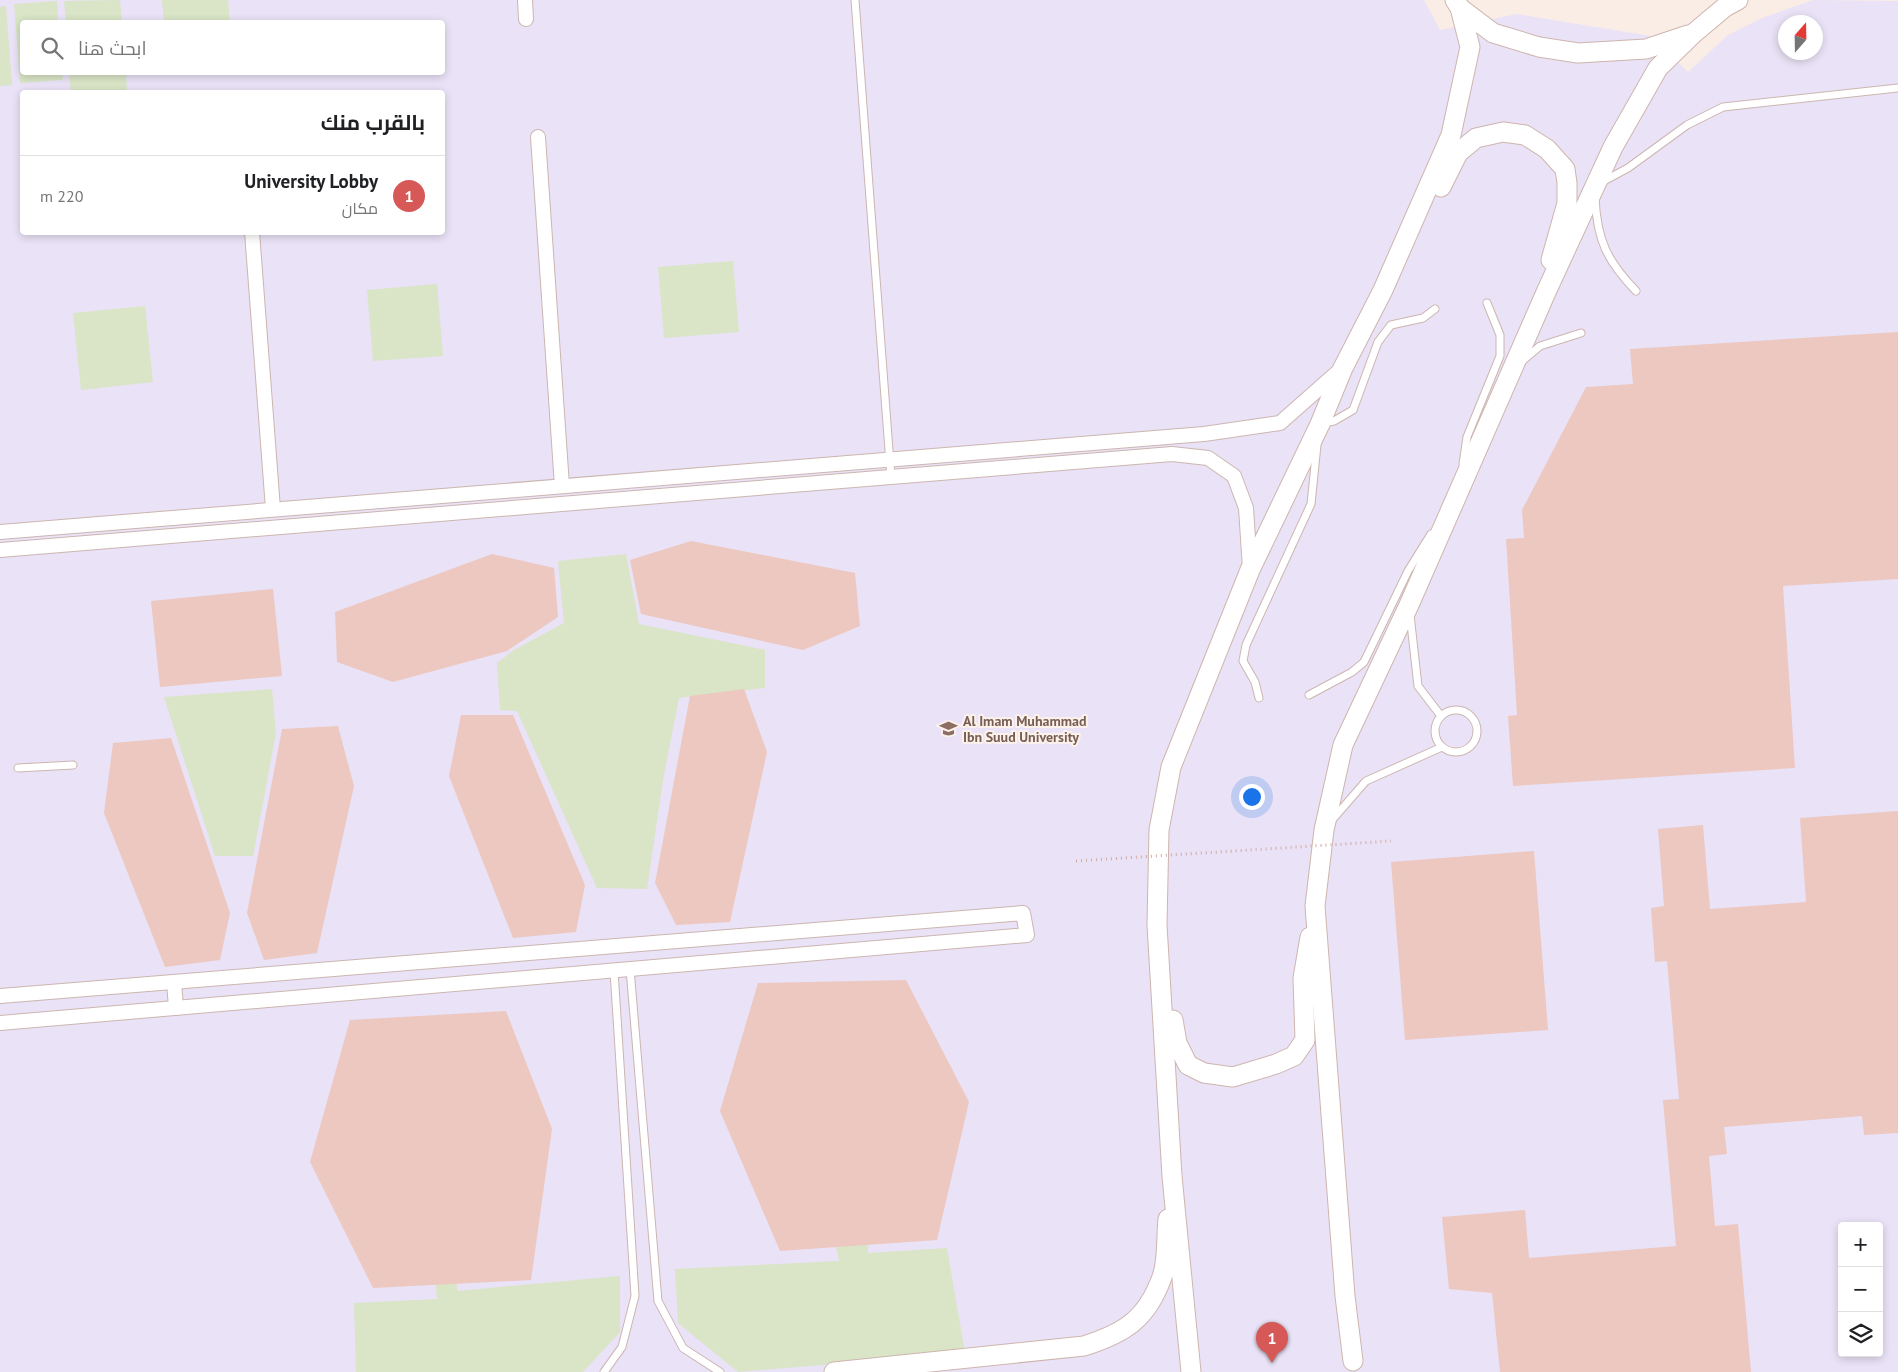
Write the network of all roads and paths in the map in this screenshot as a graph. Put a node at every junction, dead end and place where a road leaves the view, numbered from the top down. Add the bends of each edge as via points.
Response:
1 (525, 0) edge
2 (855, 0) edge
3 (1738, 0) edge
4 (1458, 4) edge
5 (526, 19) dead end
6 (1694, 33) junction
7 (1898, 88) edge
8 (538, 137) dead end
9 (1594, 186) junction
10 (252, 235) edge
11 (1383, 290) junction
12 (1547, 290) junction
13 (1636, 290) dead end
14 (1487, 303) dead end
15 (1435, 309) dead end
16 (1582, 333) dead end
17 (1343, 368) junction
18 (1511, 370) junction
19 (1320, 424) junction
20 (890, 459) junction
21 (891, 477) junction
22 (562, 486) junction
23 (1460, 488) junction
24 (273, 510) junction
25 (0, 532) edge
26 (0, 550) edge
27 (1250, 570) junction
28 (1409, 605) junction
29 (1309, 695) dead end
30 (1259, 698) dead end
31 (1441, 716) junction
32 (1442, 747) junction
33 (74, 766) dead end
34 (18, 768) dead end
35 (1324, 830) junction
36 (1391, 841) dead end
37 (1076, 861) dead end
38 (1316, 906) junction
39 (1157, 925) junction
40 (630, 969) junction
41 (614, 971) junction
42 (174, 982) junction
43 (0, 996) edge
44 (176, 1008) junction
45 (0, 1023) edge
46 (1172, 1176) junction
47 (1354, 1361) dead end
48 (604, 1372) edge
49 (720, 1372) edge
50 (834, 1372) edge
51 (1191, 1372) edge

1 - 5 street
2 - 20 lane
3 - 6 street
4 - 6 street via 1494,33 1539,47 1578,53 1646,49
4 - 11 street via 1470,47 1451,135
6 - 9 street via 1658,68
7 - 9 lane via 1723,107 1687,125 1628,168
8 - 22 street
9 - 12 street
9 - 13 lane via 1596,220 1609,260
10 - 24 street
11 - 12 street via 1426,222 1458,153 1476,138 1503,132 1525,135 1547,149 1565,169 1567,203 1552,256
11 - 17 street
12 - 18 street
14 - 23 lane via 1500,335 1500,356 1467,437
15 - 19 lane via 1422,318 1391,325 1378,342 1353,410 1334,421
16 - 18 lane via 1540,346
17 - 19 street
17 - 20 street via 1280,423 1204,434
18 - 23 street
19 - 27 street
19 - 30 lane via 1311,504 1246,645 1243,661 1255,682
20 - 21 lane
20 - 22 street
21 - 26 street
21 - 27 street via 1172,454 1208,458 1234,476 1246,508
22 - 24 street
23 - 28 street
23 - 29 lane via 1408,571 1364,662
24 - 25 street
27 - 39 street via 1171,768 1159,830
28 - 31 lane via 1418,686
28 - 35 street via 1342,745
31 - 32 lane via 1435,732
31 - 32 lane via 1451,710 1462,711 1472,717 1477,728 1473,744 1464,751 1453,752
32 - 35 lane via 1366,781
33 - 34 lane
35 - 38 street
36 - 37 path, bridge
38 - 39 street via 1303,978 1305,1040 1294,1056 1233,1077 1204,1073 1188,1065 1177,1043
38 - 47 street via 1344,1287
39 - 46 street
40 - 41 street
40 - 42 street via 1027,935 1023,912
40 - 49 lane via 658,1300 683,1348
41 - 44 street
41 - 48 lane via 636,1296 622,1347
42 - 43 street
42 - 44 street
44 - 45 street
46 - 50 street via 1162,1276 1142,1316 1113,1337 1084,1346
46 - 51 street

